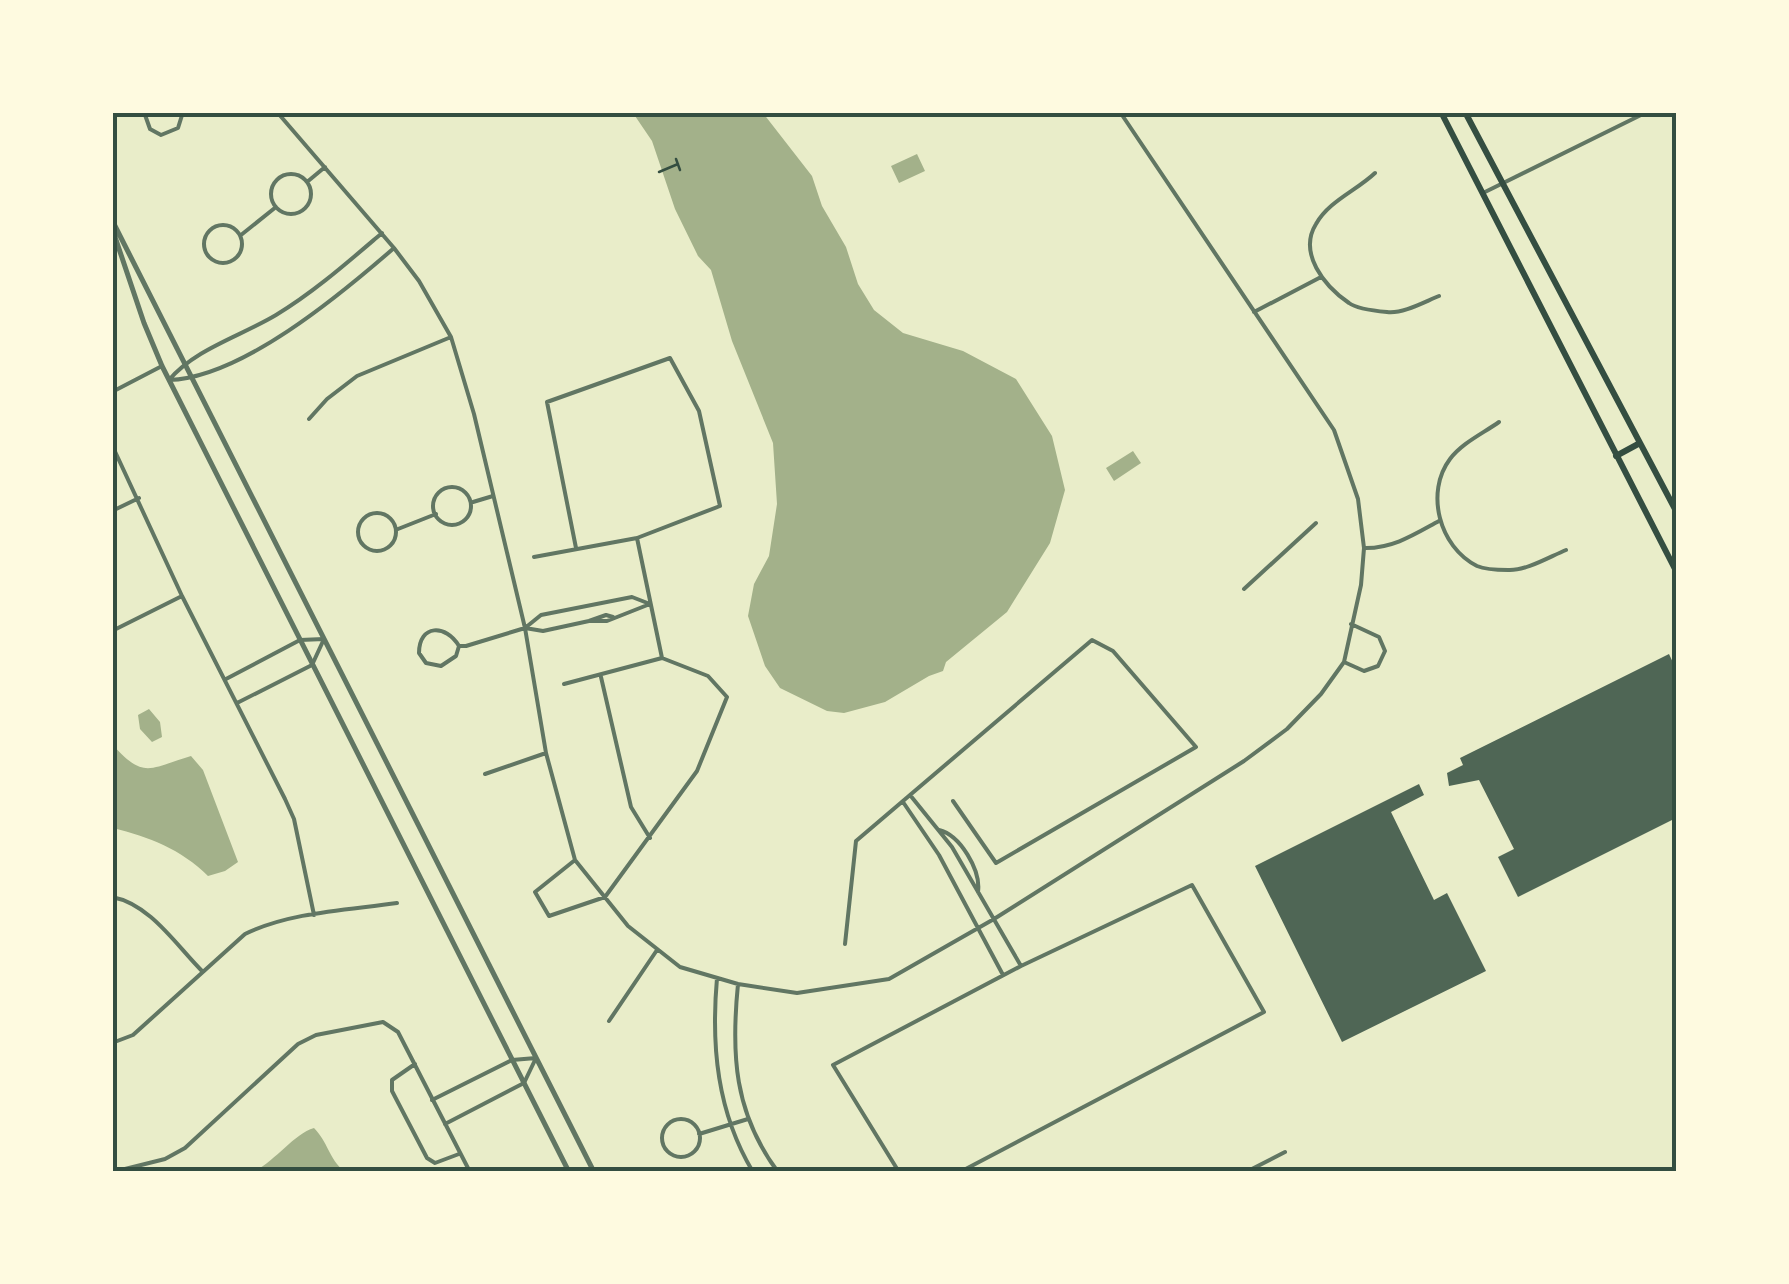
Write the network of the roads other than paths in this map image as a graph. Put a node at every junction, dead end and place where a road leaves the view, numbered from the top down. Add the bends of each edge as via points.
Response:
1 (144, 112) edge
2 (182, 112) edge
3 (277, 112) edge
4 (1120, 112) edge
5 (1440, 112) edge
6 (1465, 112) edge
7 (1647, 112) edge
8 (325, 166) junction
9 (1375, 173) dead end
10 (307, 182) junction
11 (1502, 184) junction
12 (1482, 194) junction
13 (276, 207) junction
14 (112, 220) edge
15 (112, 228) edge
16 (382, 234) junction
17 (240, 236) junction
18 (394, 248) junction
19 (1321, 277) junction
20 (1439, 296) dead end
21 (1254, 312) junction
22 (451, 337) junction
23 (184, 363) junction
24 (162, 366) junction
25 (192, 379) junction
26 (169, 380) junction
27 (112, 392) edge
28 (309, 419) dead end
29 (1499, 422) dead end
30 (1640, 443) junction
31 (112, 446) edge
32 (1616, 456) junction
33 (492, 496) junction
34 (139, 498) junction
35 (471, 502) junction
36 (1676, 511) edge
37 (112, 512) edge
38 (436, 514) junction
39 (1439, 521) junction
40 (1316, 523) dead end
41 (396, 530) junction
42 (637, 538) junction
43 (576, 548) junction
44 (1364, 548) junction
45 (1566, 550) dead end
46 (534, 557) dead end
47 (1676, 572) edge
48 (1244, 589) dead end
49 (182, 596) junction
50 (650, 604) junction
51 (587, 606) junction
52 (590, 622) junction
53 (1351, 624) junction
54 (524, 628) junction
55 (112, 631) edge
56 (324, 639) junction
57 (300, 640) junction
58 (458, 646) junction
59 (662, 658) junction
60 (1344, 662) junction
61 (312, 665) junction
62 (600, 676) junction
63 (225, 680) junction
64 (564, 684) dead end
65 (238, 703) junction
66 (546, 753) junction
67 (485, 774) dead end
68 (910, 795) junction
69 (953, 801) dead end
70 (902, 802) junction
71 (939, 830) junction
72 (650, 838) junction
73 (575, 860) junction
74 (962, 864) junction
75 (948, 872) junction
76 (978, 892) junction
77 (112, 897) edge
78 (604, 897) junction
79 (398, 902) dead end
80 (314, 915) junction
81 (994, 919) junction
82 (979, 928) junction
83 (844, 944) dead end
84 (657, 950) junction
85 (1021, 966) junction
86 (202, 972) junction
87 (1003, 975) junction
88 (716, 978) junction
89 (738, 984) junction
90 (608, 1021) dead end
91 (112, 1043) edge
92 (536, 1058) junction
93 (512, 1060) junction
94 (415, 1064) junction
95 (524, 1083) junction
96 (432, 1100) junction
97 (749, 1119) junction
98 (445, 1124) junction
99 (731, 1124) junction
100 (700, 1134) junction
101 (1285, 1152) dead end
102 (460, 1153) junction
103 (143, 1169) edge
104 (114, 1172) edge
105 (470, 1172) edge
106 (568, 1172) edge
107 (594, 1172) edge
108 (753, 1172) edge
109 (778, 1172) edge
110 (899, 1172) edge
111 (960, 1172) edge
112 (1246, 1172) edge

1 - 2 street via 150,129 161,134 178,128
3 - 8 street
4 - 21 street
5 - 12 main road
6 - 11 main road
7 - 11 street
8 - 10 street
8 - 16 street
9 - 19 street via 1314,226 1308,244
10 - 13 street via 310,202 301,212
10 - 13 street via 290,174 279,179 272,189
11 - 12 street
11 - 30 main road
12 - 32 main road
13 - 17 street
14 - 23 street
15 - 24 street
16 - 18 street
16 - 23 street via 312,292
17 - 17 street via 242,248 230,263 207,254 206,236 214,228 232,227
18 - 22 street
18 - 25 street via 287,331
19 - 20 street via 1352,306 1392,313
19 - 21 street
21 - 44 street via 1334,430 1358,499
22 - 28 street via 357,376
22 - 33 street
23 - 25 street
23 - 26 street
24 - 26 street
24 - 27 street
25 - 26 street
25 - 56 street
26 - 57 street
29 - 39 street via 1448,462 1438,480
30 - 32 main road
30 - 36 main road
31 - 34 street
32 - 47 main road
33 - 35 street
33 - 54 street
34 - 37 street
34 - 49 street
35 - 38 street via 460,523 448,524
35 - 38 street via 460,488 448,487 435,499
38 - 41 street
39 - 44 street via 1398,543
39 - 45 street via 1477,566 1512,571
40 - 48 street
41 - 41 street via 378,512 366,516 358,533 367,548 379,551 390,546
42 - 43 street
42 - 43 street via 720,506 700,411 670,358 547,402
42 - 50 street
43 - 46 street
44 - 53 street
49 - 55 street
49 - 63 street
50 - 51 street via 632,597
50 - 52 street
50 - 59 street
51 - 52 street
51 - 54 street via 542,615
52 - 54 street
53 - 60 street
53 - 60 street via 1379,638 1385,651 1378,666 1364,672
54 - 58 street
54 - 66 street
56 - 57 street
56 - 61 street
56 - 92 street
57 - 61 street
57 - 63 street
58 - 58 street via 441,666 426,663 419,653 422,636 436,629
59 - 62 street
59 - 72 street via 708,676 727,697 697,771
60 - 81 street via 1287,730
61 - 65 street
61 - 93 street
62 - 64 street
62 - 72 street via 631,807
63 - 65 street
65 - 80 street via 294,819
66 - 67 street
66 - 73 street
68 - 69 street via 1092,640 1113,651 1196,748 996,863
68 - 70 street
68 - 71 street
70 - 75 street
70 - 83 street via 856,842
71 - 74 street
71 - 76 street via 958,842 978,876
72 - 78 street
73 - 78 street
73 - 78 street via 534,892 549,916
74 - 75 street
74 - 76 street
75 - 82 street
76 - 81 street
77 - 86 street via 145,911
78 - 84 street
79 - 80 street
80 - 86 street via 245,934
81 - 82 street
81 - 85 street
82 - 87 street
82 - 89 street via 889,979 797,993
84 - 88 street via 680,967
84 - 90 street
85 - 87 street
85 - 111 street via 1192,886 1264,1012
86 - 91 street via 133,1035
87 - 110 street via 833,1065
88 - 89 street
88 - 99 street via 712,1029
89 - 97 street via 734,1062
92 - 93 street
92 - 95 street
92 - 107 street
93 - 95 street
93 - 96 street
94 - 96 street
94 - 102 street via 392,1080 392,1092 426,1158 436,1164
94 - 103 street via 398,1032 384,1022 316,1035 185,1148
95 - 98 street
95 - 106 street
96 - 98 street
97 - 99 street
97 - 109 street
98 - 102 street
99 - 100 street
99 - 108 street
100 - 100 street via 698,1146 684,1156 668,1151 662,1140 670,1123 681,1119
101 - 112 street
102 - 105 street
103 - 104 street

